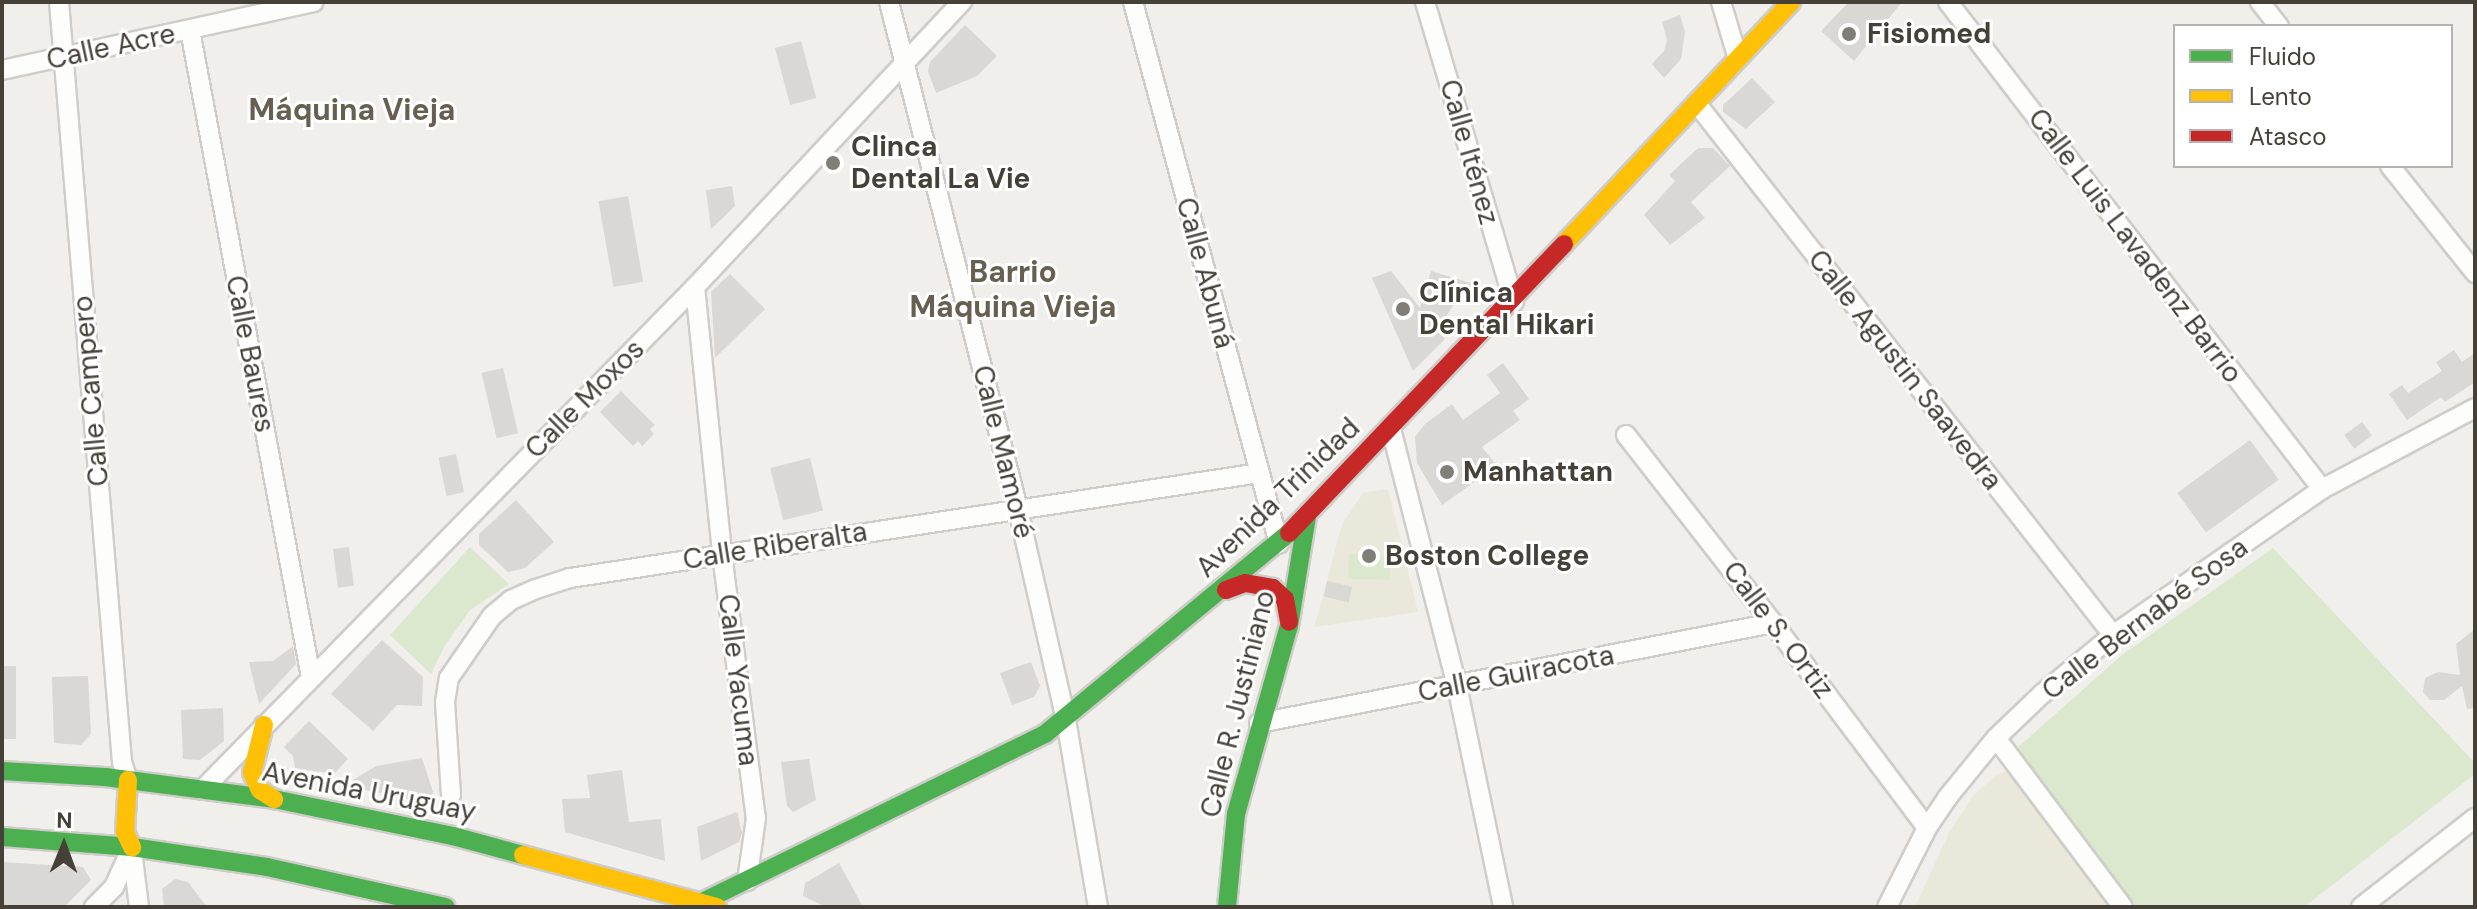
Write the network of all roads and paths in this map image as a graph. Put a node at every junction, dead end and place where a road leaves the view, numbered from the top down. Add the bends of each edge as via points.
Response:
1 (59, 2) edge
2 (314, 2) edge
3 (889, 2) edge
4 (962, 2) edge
5 (1133, 2) edge
6 (1425, 2) edge
7 (1721, 2) edge
8 (1791, 2) edge
9 (1948, 2) edge
10 (2260, 2) edge
11 (2277, 24) edge
12 (190, 30) junction
13 (63, 58) junction
14 (1738, 59) junction
15 (906, 64) junction
16 (2, 70) edge
17 (1697, 104) junction
18 (2392, 168) edge
19 (2475, 273) edge
20 (695, 287) junction
21 (1514, 302) junction
22 (2475, 408) edge
23 (1391, 429) junction
24 (1626, 435) dead end
25 (1259, 473) junction
26 (2322, 489) junction
27 (1018, 509) junction
28 (1307, 516) junction
29 (1279, 544) junction
30 (722, 554) junction
31 (1223, 591) junction
32 (1773, 623) junction
33 (1289, 626) junction
34 (2113, 635) junction
35 (311, 677) junction
36 (1457, 686) junction
37 (1066, 720) junction
38 (1259, 723) junction
39 (264, 725) junction
40 (1996, 738) junction
41 (2, 771) edge
42 (128, 780) junction
43 (202, 790) junction
44 (451, 795) dead end
45 (274, 799) junction
46 (2475, 818) edge
47 (1927, 828) junction
48 (2, 837) edge
49 (132, 847) junction
50 (747, 881) junction
51 (710, 905) edge
52 (94, 907) edge
53 (139, 907) edge
54 (446, 907) edge
55 (1098, 907) edge
56 (1227, 907) edge
57 (1503, 907) edge
58 (1887, 907) edge
59 (2123, 907) edge
60 (2361, 907) edge

1 - 13 street, Calle Campero
2 - 12 street, Calle Acre
3 - 15 street, Calle Mamoré
4 - 15 street, Calle Moxos
5 - 25 street, Calle Abuná
6 - 21 street, Calle Iténez
7 - 14 street
8 - 14 main road, Avenida Trinidad
9 - 26 street, Calle Luis Lavadenz Barrio
10 - 11 street
12 - 13 street, Calle Acre
12 - 35 street, Calle Baures
13 - 16 street, Calle Acre
13 - 42 street, Calle Campero via 122,762
14 - 17 main road, Avenida Trinidad
15 - 20 street, Calle Moxos
15 - 27 street, Calle Mamoré
17 - 21 main road, Avenida Trinidad
17 - 34 street, Calle Agustin Saavedra
18 - 19 street
20 - 30 street, Calle Yacuma
20 - 35 street, Calle Moxos
21 - 23 main road, Avenida Trinidad
22 - 26 street, Calle Bernabé Sosa
23 - 28 main road, Avenida Trinidad
23 - 36 street
24 - 32 street, Calle S. Ortiz
25 - 27 street, Calle Riberalta
25 - 29 street, Calle Abuná
26 - 34 street, Calle Bernabé Sosa
27 - 30 street, Calle Riberalta
27 - 37 street, Calle Mamoré
28 - 29 main road, Avenida Trinidad
28 - 33 main road, Calle R. Justiniano
29 - 31 main road, Avenida Trinidad
30 - 44 street, Calle Riberalta via 570,578 511,600 492,616 449,678 445,702
30 - 50 street, Calle Yacuma via 756,818
31 - 33 main road via 1245,583 1273,588 1288,606
31 - 37 main road, Avenida Trinidad
32 - 36 street, Calle Guiracota
32 - 47 street, Calle S. Ortiz
33 - 38 main road, Calle R. Justiniano
34 - 40 street, Calle Bernabé Sosa
35 - 39 street, Calle Moxos
36 - 38 street, Calle Guiracota
36 - 57 street
37 - 50 main road, Avenida Trinidad
37 - 55 street, Calle Mamoré
38 - 56 main road, Calle R. Justiniano via 1236,814
39 - 43 street, Calle Moxos
39 - 45 main road via 252,773 260,790
40 - 47 street, Calle Bernabé Sosa
40 - 59 street
41 - 42 main road, Avenida Uruguay
42 - 43 main road, Avenida Uruguay
42 - 49 main road via 125,832
43 - 45 main road, Avenida Uruguay
45 - 51 main road, Avenida Uruguay via 453,836
46 - 60 street
47 - 58 street, Calle Bernabé Sosa
48 - 49 main road
49 - 52 street via 114,887
49 - 53 street
49 - 54 main road via 267,867
50 - 51 main road, Avenida Trinidad

